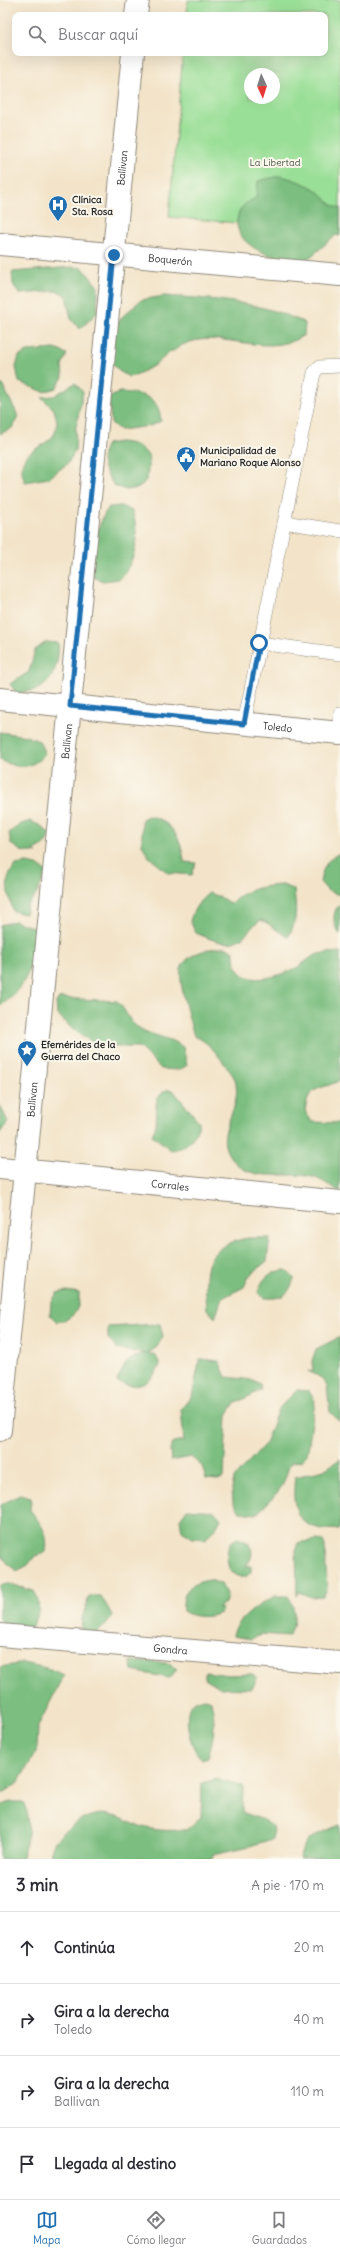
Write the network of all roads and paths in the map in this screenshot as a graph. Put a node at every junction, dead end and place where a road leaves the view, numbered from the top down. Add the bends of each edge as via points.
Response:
1 (138, 0) edge
2 (136, 12) edge
3 (133, 56) edge
4 (0, 244) edge
5 (114, 255) junction
6 (340, 275) edge
7 (340, 366) edge
8 (284, 522) junction
9 (340, 531) edge
10 (259, 643) junction
11 (340, 654) edge
12 (0, 699) edge
13 (70, 706) junction
14 (244, 724) junction
15 (340, 727) edge
16 (0, 1168) edge
17 (26, 1170) junction
18 (340, 1202) edge
19 (0, 1430) edge
20 (0, 1635) edge
21 (340, 1663) edge

1 - 2 street
3 - 5 street, Ballivan
4 - 5 street, Boquerón
5 - 6 street, Boquerón
5 - 13 street, Ballivan
7 - 8 lane via 319,367 314,373
8 - 9 lane
8 - 10 lane
10 - 11 lane
10 - 14 lane
12 - 13 street, Toledo
13 - 14 street, Toledo
13 - 17 street, Ballivan
14 - 15 street, Toledo
16 - 17 street, Corrales
17 - 18 street, Corrales
17 - 19 street, Ballivan
20 - 21 street, Gondra

